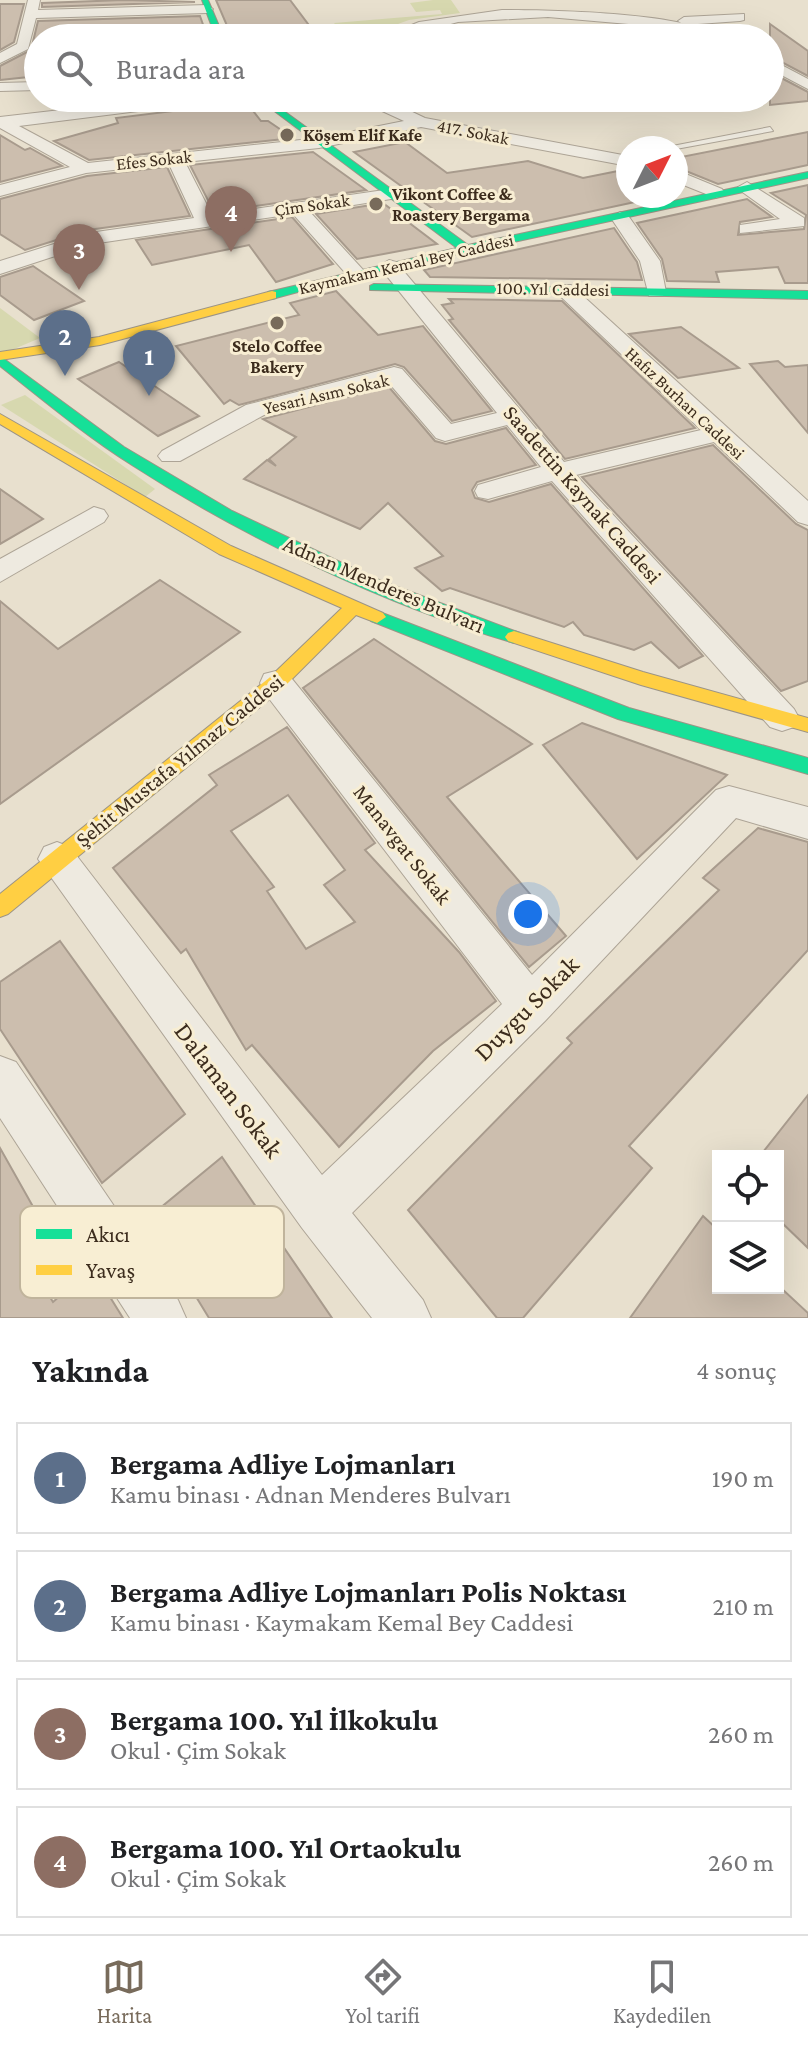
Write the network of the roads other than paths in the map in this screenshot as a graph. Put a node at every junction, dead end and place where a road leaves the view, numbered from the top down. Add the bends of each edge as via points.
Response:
1 (596, 0) edge
2 (725, 0) edge
3 (206, 4) edge
4 (32, 7) edge
5 (605, 14) junction
6 (657, 22) junction
7 (214, 24) edge
8 (421, 24) edge
9 (664, 24) edge
10 (24, 49) edge
11 (0, 59) edge
12 (784, 71) edge
13 (808, 85) edge
14 (24, 86) edge
15 (0, 87) edge
16 (85, 112) edge
17 (279, 112) edge
18 (397, 112) edge
19 (1, 122) edge
20 (421, 122) junction
21 (770, 129) dead end
22 (319, 143) junction
23 (688, 144) edge
24 (174, 158) junction
25 (616, 159) edge
26 (85, 168) junction
27 (808, 175) edge
28 (688, 180) edge
29 (747, 187) junction
30 (0, 191) edge
31 (716, 193) junction
32 (391, 194) junction
33 (297, 208) junction
34 (620, 218) junction
35 (205, 220) junction
36 (747, 229) dead end
37 (466, 249) junction
38 (5, 260) edge
39 (389, 266) junction
40 (356, 273) junction
41 (409, 287) junction
42 (298, 289) junction
43 (564, 289) junction
44 (656, 292) junction
45 (806, 298) edge
46 (100, 341) junction
47 (0, 358) edge
48 (16, 382) junction
49 (514, 416) junction
50 (0, 418) edge
51 (718, 434) junction
52 (171, 456) dead end
53 (558, 471) junction
54 (488, 491) dead end
55 (94, 516) dead end
56 (808, 516) edge
57 (0, 572) edge
58 (353, 608) junction
59 (276, 683) junction
60 (795, 721) edge
61 (808, 766) edge
62 (808, 823) edge
63 (57, 859) junction
64 (0, 907) edge
65 (530, 1006) junction
66 (0, 1078) edge
67 (85, 1206) edge
68 (319, 1211) junction
69 (147, 1298) edge
70 (394, 1313) edge
71 (160, 1318) edge

1 - 5 street
2 - 6 street via 742,22
3 - 4 street
3 - 7 main road
5 - 6 street
5 - 8 street via 543,9 454,15
6 - 9 street
10 - 11 street
12 - 13 street
14 - 15 street
16 - 19 street
17 - 22 main road
18 - 20 street
19 - 26 street, Efes Sokak
20 - 22 street, 417. Sokak
20 - 25 street, 417. Sokak
21 - 23 lane
22 - 24 street, Efes Sokak
22 - 32 main road
24 - 26 street, Efes Sokak
24 - 35 street
26 - 30 street
27 - 29 main road, Kaymakam Kemal Bey Caddesi
28 - 31 street
29 - 31 main road, Kaymakam Kemal Bey Caddesi
29 - 36 street via 797,222
31 - 34 main road, Kaymakam Kemal Bey Caddesi
32 - 33 street, Çim Sokak
32 - 37 main road
33 - 35 street, Çim Sokak
33 - 40 street
34 - 37 main road, Kaymakam Kemal Bey Caddesi
34 - 44 street via 650,261
35 - 38 street, Çim Sokak via 89,239 40,257
37 - 39 main road, Kaymakam Kemal Bey Caddesi
39 - 40 main road, Kaymakam Kemal Bey Caddesi
39 - 41 street, Saadettin Kaynak Caddesi
40 - 42 main road, Kaymakam Kemal Bey Caddesi
41 - 42 main road, 100. Yıl Caddesi
41 - 43 main road, 100. Yıl Caddesi
41 - 49 street, Saadettin Kaynak Caddesi
42 - 46 main road, Kaymakam Kemal Bey Caddesi via 253,294 159,318
43 - 44 main road, 100. Yıl Caddesi
43 - 51 street, Hafız Burhan Caddesi
44 - 45 main road, 100. Yıl Caddesi
46 - 47 main road, Kaymakam Kemal Bey Caddesi
46 - 48 main road, Kaymakam Kemal Bey Caddesi
47 - 48 main road, Adnan Menderes Bulvarı
48 - 60 main road, Adnan Menderes Bulvarı via 161,478 357,575 487,628
49 - 52 street, Yesari Asım Sokak via 445,433 394,374 255,410
49 - 53 street, Saadettin Kaynak Caddesi
50 - 58 main road, Adnan Menderes Bulvarı via 225,550
51 - 53 street
51 - 56 street, Hafız Burhan Caddesi
53 - 54 street
53 - 60 street, Saadettin Kaynak Caddesi
55 - 57 street
58 - 59 main road, Şehit Mustafa Yılmaz Caddesi
58 - 61 main road, Adnan Menderes Bulvarı via 625,714
59 - 63 main road, Şehit Mustafa Yılmaz Caddesi
59 - 65 street, Manavgat Sokak
62 - 65 street, Duygu Sokak via 729,801
63 - 64 main road, Şehit Mustafa Yılmaz Caddesi
63 - 68 street, Dalaman Sokak
65 - 68 street, Duygu Sokak
66 - 67 street
68 - 70 street, Dalaman Sokak
69 - 71 street

